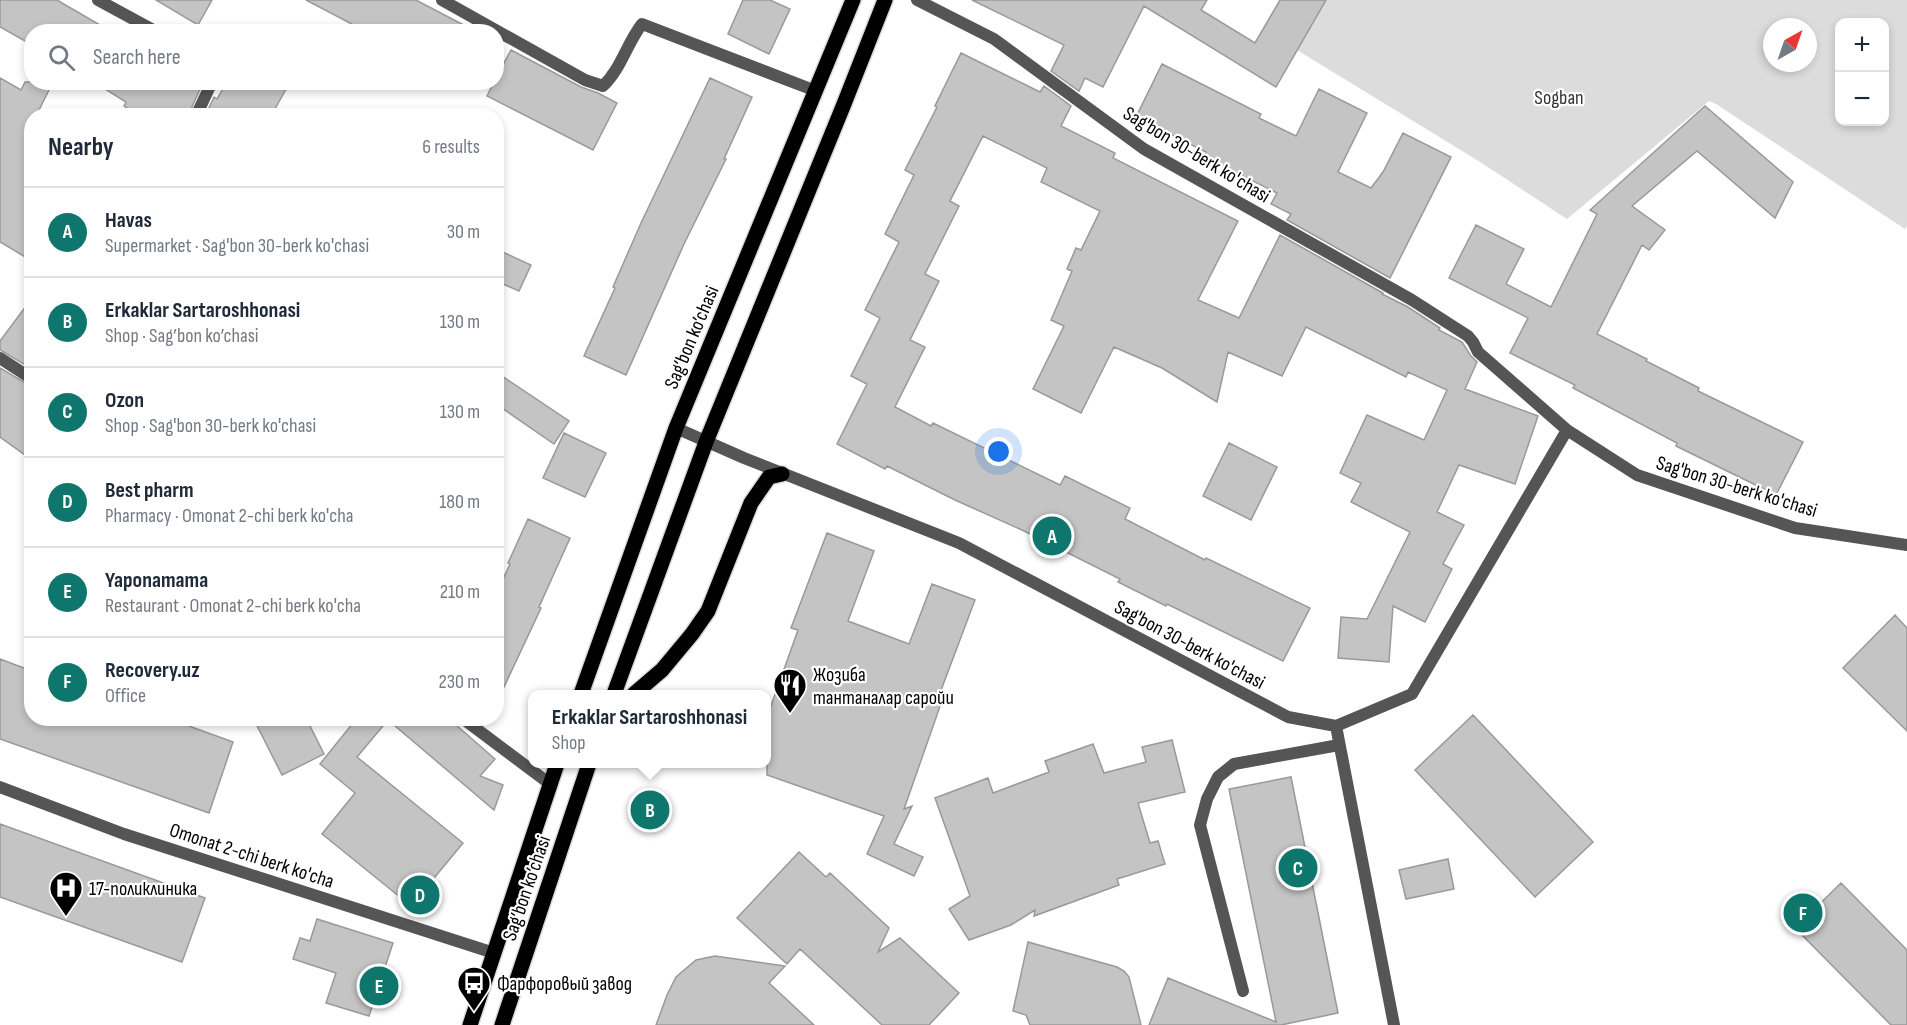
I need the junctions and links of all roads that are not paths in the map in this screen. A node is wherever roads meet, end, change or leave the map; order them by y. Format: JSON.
{"nodes":[{"id":1,"x":98,"y":0,"type":"edge"},
{"id":2,"x":442,"y":0,"type":"edge"},
{"id":3,"x":853,"y":0,"type":"edge"},
{"id":4,"x":885,"y":0,"type":"edge"},
{"id":5,"x":917,"y":0,"type":"edge"},
{"id":6,"x":142,"y":24,"type":"edge"},
{"id":7,"x":485,"y":24,"type":"edge"},
{"id":8,"x":504,"y":35,"type":"edge"},
{"id":9,"x":208,"y":90,"type":"edge"},
{"id":10,"x":816,"y":91,"type":"junction"},
{"id":11,"x":200,"y":108,"type":"edge"},
{"id":12,"x":0,"y":358,"type":"edge"},
{"id":13,"x":24,"y":374,"type":"edge"},
{"id":14,"x":676,"y":428,"type":"junction"},
{"id":15,"x":1567,"y":430,"type":"junction"},
{"id":16,"x":706,"y":442,"type":"junction"},
{"id":17,"x":782,"y":474,"type":"junction"},
{"id":18,"x":1907,"y":545,"type":"edge"},
{"id":19,"x":582,"y":690,"type":"edge"},
{"id":20,"x":615,"y":690,"type":"edge"},
{"id":21,"x":639,"y":690,"type":"edge"},
{"id":22,"x":473,"y":726,"type":"edge"},
{"id":23,"x":1336,"y":726,"type":"junction"},
{"id":24,"x":1339,"y":745,"type":"junction"},
{"id":25,"x":528,"y":768,"type":"edge"},
{"id":26,"x":529,"y":768,"type":"edge"},
{"id":27,"x":556,"y":768,"type":"edge"},
{"id":28,"x":588,"y":768,"type":"edge"},
{"id":29,"x":550,"y":784,"type":"junction"},
{"id":30,"x":0,"y":787,"type":"edge"},
{"id":31,"x":494,"y":953,"type":"junction"},
{"id":32,"x":1243,"y":990,"type":"dead end"},
{"id":33,"x":470,"y":1025,"type":"edge"},
{"id":34,"x":502,"y":1025,"type":"edge"},
{"id":35,"x":1394,"y":1025,"type":"edge"}],
"edges":[{"from":1,"to":6,"type":"street"},
{"from":2,"to":7,"type":"street"},
{"from":3,"to":10,"type":"main road","name":"Sag’bon ko’chasi"},
{"from":4,"to":16,"type":"main road"},
{"from":5,"to":15,"type":"street","name":"Sag'bon 30-berk ko'chasi"},
{"from":8,"to":10,"type":"street"},
{"from":9,"to":11,"type":"street"},
{"from":10,"to":14,"type":"main road","name":"Sag’bon ko’chasi"},
{"from":12,"to":13,"type":"street"},
{"from":14,"to":16,"type":"street","name":"Sag'bon 30-berk ko'chasi"},
{"from":14,"to":19,"type":"main road","name":"Sag’bon ko’chasi"},
{"from":15,"to":18,"type":"street","name":"Sag'bon 30-berk ko'chasi"},
{"from":15,"to":23,"type":"street"},
{"from":16,"to":17,"type":"street","name":"Sag'bon 30-berk ko'chasi"},
{"from":16,"to":20,"type":"main road"},
{"from":17,"to":21,"type":"main road"},
{"from":17,"to":23,"type":"street","name":"Sag'bon 30-berk ko'chasi"},
{"from":22,"to":25,"type":"street"},
{"from":23,"to":24,"type":"street"},
{"from":24,"to":32,"type":"street"},
{"from":24,"to":35,"type":"street"},
{"from":26,"to":29,"type":"street"},
{"from":27,"to":29,"type":"main road","name":"Sag’bon ko’chasi"},
{"from":28,"to":34,"type":"main road","name":"Sag’bon ko’chasi"},
{"from":29,"to":31,"type":"main road","name":"Sag’bon ko’chasi"},
{"from":30,"to":31,"type":"street","name":"Omonat 2-chi berk ko'cha"},
{"from":31,"to":33,"type":"main road","name":"Sag’bon ko’chasi"}]}
